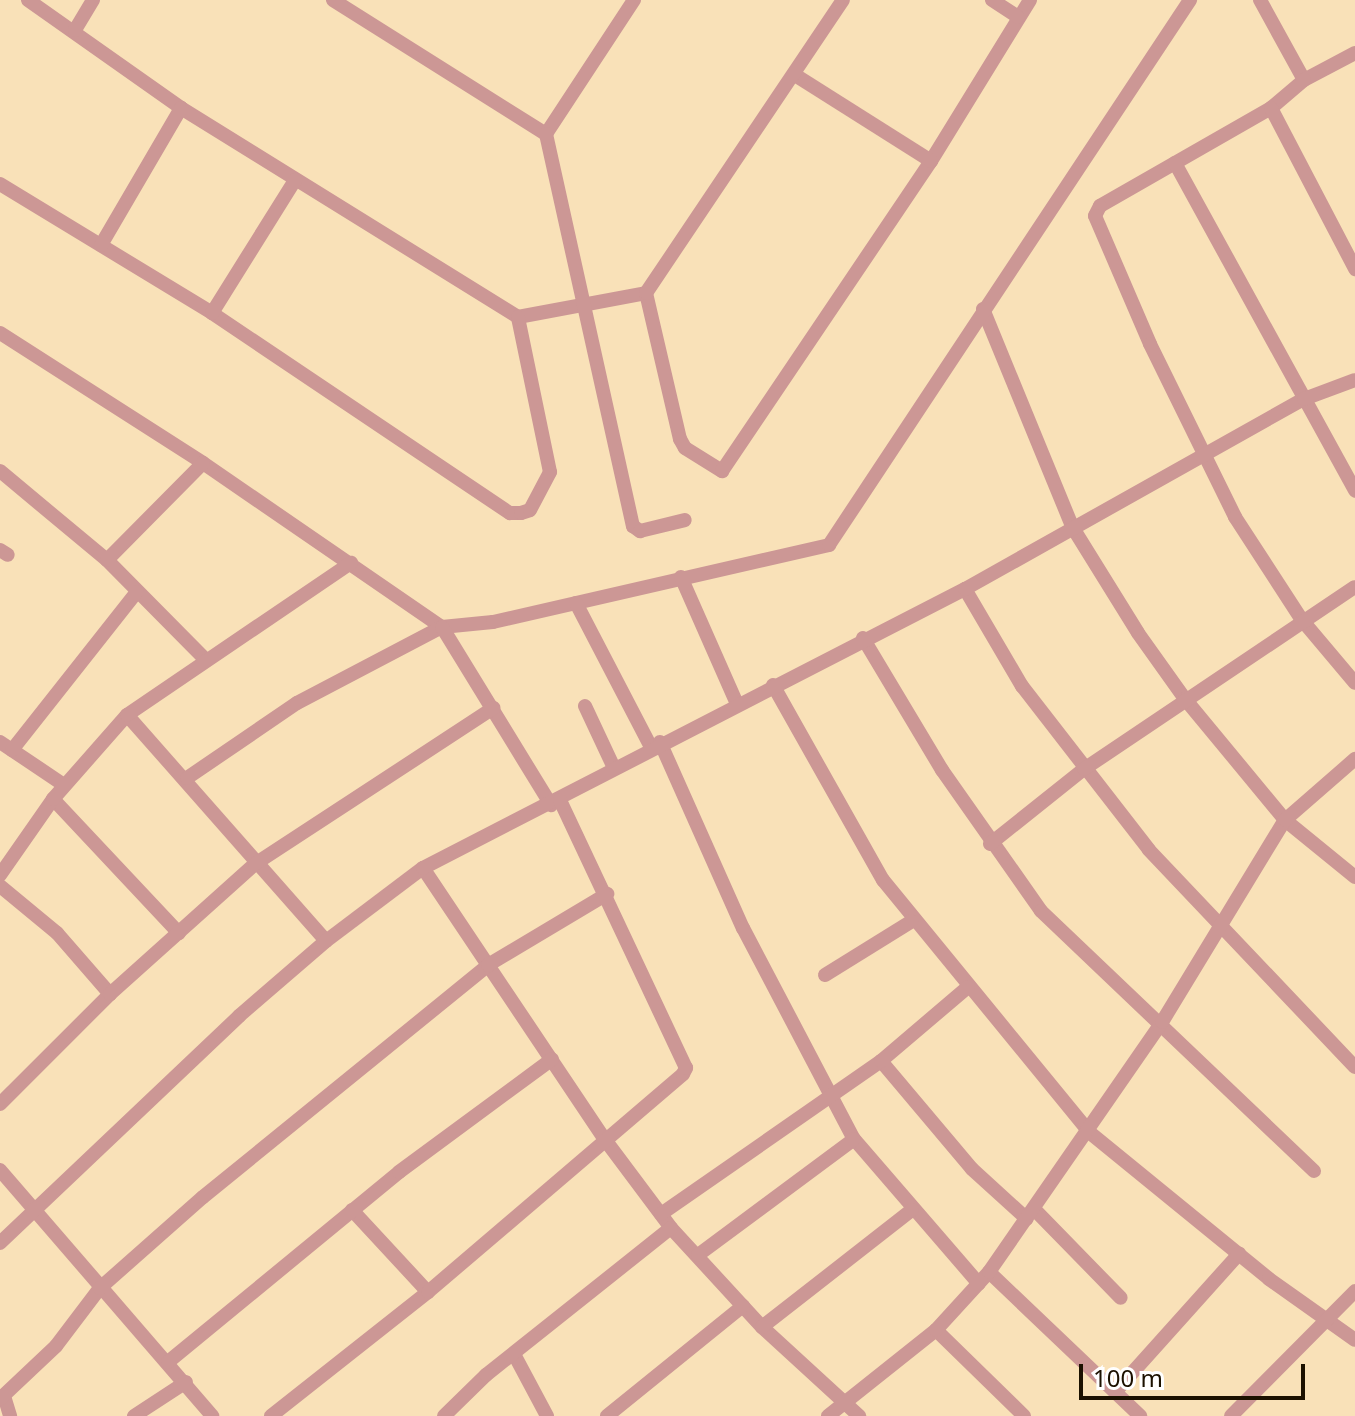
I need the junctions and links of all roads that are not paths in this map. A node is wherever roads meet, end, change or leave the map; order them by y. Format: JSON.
{"nodes":[{"id":1,"x":28,"y":0,"type":"edge"},
{"id":2,"x":93,"y":0,"type":"edge"},
{"id":3,"x":333,"y":0,"type":"edge"},
{"id":4,"x":634,"y":0,"type":"edge"},
{"id":5,"x":843,"y":0,"type":"edge"},
{"id":6,"x":992,"y":0,"type":"edge"},
{"id":7,"x":1030,"y":0,"type":"edge"},
{"id":8,"x":1190,"y":0,"type":"edge"},
{"id":9,"x":1260,"y":0,"type":"edge"},
{"id":10,"x":1018,"y":17,"type":"junction"},
{"id":11,"x":75,"y":30,"type":"junction"},
{"id":12,"x":1355,"y":53,"type":"edge"},
{"id":13,"x":795,"y":75,"type":"junction"},
{"id":14,"x":1304,"y":80,"type":"junction"},
{"id":15,"x":181,"y":108,"type":"junction"},
{"id":16,"x":1271,"y":108,"type":"junction"},
{"id":17,"x":546,"y":134,"type":"junction"},
{"id":18,"x":931,"y":161,"type":"junction"},
{"id":19,"x":1175,"y":163,"type":"junction"},
{"id":20,"x":295,"y":180,"type":"junction"},
{"id":21,"x":0,"y":184,"type":"edge"},
{"id":22,"x":101,"y":245,"type":"junction"},
{"id":23,"x":1355,"y":269,"type":"edge"},
{"id":24,"x":646,"y":293,"type":"junction"},
{"id":25,"x":582,"y":304,"type":"junction"},
{"id":26,"x":983,"y":309,"type":"junction"},
{"id":27,"x":212,"y":313,"type":"junction"},
{"id":28,"x":518,"y":317,"type":"junction"},
{"id":29,"x":0,"y":333,"type":"edge"},
{"id":30,"x":1355,"y":380,"type":"edge"},
{"id":31,"x":1304,"y":399,"type":"junction"},
{"id":32,"x":1203,"y":455,"type":"junction"},
{"id":33,"x":203,"y":463,"type":"junction"},
{"id":34,"x":0,"y":471,"type":"edge"},
{"id":35,"x":1355,"y":491,"type":"edge"},
{"id":36,"x":685,"y":520,"type":"dead end"},
{"id":37,"x":1073,"y":528,"type":"junction"},
{"id":38,"x":107,"y":560,"type":"junction"},
{"id":39,"x":351,"y":563,"type":"junction"},
{"id":40,"x":681,"y":577,"type":"junction"},
{"id":41,"x":1355,"y":587,"type":"edge"},
{"id":42,"x":965,"y":589,"type":"junction"},
{"id":43,"x":137,"y":592,"type":"junction"},
{"id":44,"x":576,"y":603,"type":"junction"},
{"id":45,"x":1302,"y":620,"type":"junction"},
{"id":46,"x":442,"y":627,"type":"junction"},
{"id":47,"x":863,"y":638,"type":"junction"},
{"id":48,"x":206,"y":660,"type":"junction"},
{"id":49,"x":1355,"y":683,"type":"edge"},
{"id":50,"x":773,"y":685,"type":"junction"},
{"id":51,"x":1185,"y":699,"type":"junction"},
{"id":52,"x":737,"y":704,"type":"junction"},
{"id":53,"x":585,"y":706,"type":"dead end"},
{"id":54,"x":493,"y":708,"type":"junction"},
{"id":55,"x":127,"y":715,"type":"junction"},
{"id":56,"x":656,"y":744,"type":"junction"},
{"id":57,"x":6,"y":746,"type":"edge"},
{"id":58,"x":1355,"y":759,"type":"edge"},
{"id":59,"x":614,"y":768,"type":"junction"},
{"id":60,"x":1084,"y":769,"type":"junction"},
{"id":61,"x":187,"y":778,"type":"junction"},
{"id":62,"x":64,"y":785,"type":"junction"},
{"id":63,"x":53,"y":799,"type":"junction"},
{"id":64,"x":556,"y":802,"type":"junction"},
{"id":65,"x":1285,"y":820,"type":"junction"},
{"id":66,"x":990,"y":844,"type":"junction"},
{"id":67,"x":255,"y":864,"type":"junction"},
{"id":68,"x":423,"y":868,"type":"junction"},
{"id":69,"x":0,"y":875,"type":"edge"},
{"id":70,"x":1355,"y":877,"type":"edge"},
{"id":71,"x":0,"y":886,"type":"edge"},
{"id":72,"x":607,"y":894,"type":"junction"},
{"id":73,"x":912,"y":921,"type":"junction"},
{"id":74,"x":1218,"y":924,"type":"junction"},
{"id":75,"x":179,"y":933,"type":"junction"},
{"id":76,"x":326,"y":941,"type":"junction"},
{"id":77,"x":488,"y":965,"type":"junction"},
{"id":78,"x":825,"y":975,"type":"dead end"},
{"id":79,"x":968,"y":987,"type":"junction"},
{"id":80,"x":110,"y":994,"type":"junction"},
{"id":81,"x":1162,"y":1022,"type":"junction"},
{"id":82,"x":552,"y":1059,"type":"junction"},
{"id":83,"x":881,"y":1061,"type":"junction"},
{"id":84,"x":1355,"y":1067,"type":"edge"},
{"id":85,"x":830,"y":1093,"type":"junction"},
{"id":86,"x":0,"y":1104,"type":"edge"},
{"id":87,"x":1089,"y":1132,"type":"junction"},
{"id":88,"x":854,"y":1139,"type":"junction"},
{"id":89,"x":606,"y":1141,"type":"junction"},
{"id":90,"x":0,"y":1170,"type":"edge"},
{"id":91,"x":1314,"y":1171,"type":"dead end"},
{"id":92,"x":36,"y":1207,"type":"junction"},
{"id":93,"x":352,"y":1210,"type":"junction"},
{"id":94,"x":912,"y":1210,"type":"junction"},
{"id":95,"x":661,"y":1214,"type":"junction"},
{"id":96,"x":1030,"y":1214,"type":"junction"},
{"id":97,"x":671,"y":1228,"type":"junction"},
{"id":98,"x":0,"y":1243,"type":"edge"},
{"id":99,"x":1239,"y":1254,"type":"junction"},
{"id":100,"x":698,"y":1255,"type":"junction"},
{"id":101,"x":984,"y":1278,"type":"junction"},
{"id":102,"x":100,"y":1288,"type":"junction"},
{"id":103,"x":1355,"y":1291,"type":"edge"},
{"id":104,"x":428,"y":1292,"type":"junction"},
{"id":105,"x":1121,"y":1298,"type":"dead end"},
{"id":106,"x":743,"y":1306,"type":"junction"},
{"id":107,"x":1325,"y":1318,"type":"junction"},
{"id":108,"x":762,"y":1327,"type":"junction"},
{"id":109,"x":936,"y":1330,"type":"junction"},
{"id":110,"x":1355,"y":1340,"type":"edge"},
{"id":111,"x":515,"y":1356,"type":"junction"},
{"id":112,"x":168,"y":1362,"type":"junction"},
{"id":113,"x":186,"y":1382,"type":"junction"},
{"id":114,"x":1115,"y":1392,"type":"junction"},
{"id":115,"x":2,"y":1397,"type":"edge"},
{"id":116,"x":847,"y":1404,"type":"junction"},
{"id":117,"x":10,"y":1416,"type":"edge"},
{"id":118,"x":134,"y":1416,"type":"edge"},
{"id":119,"x":212,"y":1416,"type":"edge"},
{"id":120,"x":271,"y":1416,"type":"edge"},
{"id":121,"x":444,"y":1416,"type":"edge"},
{"id":122,"x":547,"y":1416,"type":"edge"},
{"id":123,"x":607,"y":1416,"type":"edge"},
{"id":124,"x":828,"y":1416,"type":"edge"},
{"id":125,"x":859,"y":1416,"type":"edge"},
{"id":126,"x":1024,"y":1416,"type":"edge"},
{"id":127,"x":1140,"y":1416,"type":"edge"},
{"id":128,"x":1231,"y":1416,"type":"edge"}],
"edges":[{"from":1,"to":11,"type":"street"},
{"from":2,"to":11,"type":"street"},
{"from":3,"to":17,"type":"street"},
{"from":4,"to":17,"type":"street"},
{"from":5,"to":13,"type":"street"},
{"from":6,"to":10,"type":"street"},
{"from":7,"to":10,"type":"street"},
{"from":8,"to":26,"type":"street"},
{"from":9,"to":14,"type":"street"},
{"from":10,"to":18,"type":"street"},
{"from":11,"to":15,"type":"street"},
{"from":12,"to":14,"type":"street"},
{"from":13,"to":18,"type":"street"},
{"from":13,"to":24,"type":"street"},
{"from":14,"to":16,"type":"street"},
{"from":15,"to":20,"type":"street"},
{"from":15,"to":22,"type":"street"},
{"from":16,"to":19,"type":"street"},
{"from":16,"to":23,"type":"street"},
{"from":17,"to":25,"type":"street"},
{"from":18,"to":24,"type":"street"},
{"from":19,"to":31,"type":"street"},
{"from":19,"to":32,"type":"street"},
{"from":20,"to":27,"type":"street"},
{"from":20,"to":28,"type":"street"},
{"from":21,"to":22,"type":"street"},
{"from":22,"to":27,"type":"street"},
{"from":24,"to":25,"type":"street"},
{"from":25,"to":28,"type":"street"},
{"from":25,"to":36,"type":"street"},
{"from":26,"to":37,"type":"street"},
{"from":26,"to":40,"type":"street"},
{"from":27,"to":28,"type":"street"},
{"from":29,"to":33,"type":"street"},
{"from":30,"to":31,"type":"street"},
{"from":31,"to":32,"type":"street"},
{"from":31,"to":35,"type":"street"},
{"from":32,"to":37,"type":"street"},
{"from":32,"to":45,"type":"street"},
{"from":33,"to":38,"type":"street"},
{"from":33,"to":39,"type":"street"},
{"from":34,"to":38,"type":"street"},
{"from":37,"to":42,"type":"street"},
{"from":37,"to":51,"type":"street"},
{"from":38,"to":43,"type":"street"},
{"from":39,"to":46,"type":"street"},
{"from":39,"to":48,"type":"street"},
{"from":40,"to":44,"type":"street"},
{"from":40,"to":52,"type":"street"},
{"from":41,"to":45,"type":"street"},
{"from":42,"to":47,"type":"street"},
{"from":42,"to":60,"type":"street"},
{"from":43,"to":48,"type":"street"},
{"from":43,"to":57,"type":"street"},
{"from":44,"to":46,"type":"street"},
{"from":44,"to":56,"type":"street"},
{"from":45,"to":49,"type":"street"},
{"from":45,"to":51,"type":"street"},
{"from":46,"to":54,"type":"street"},
{"from":46,"to":61,"type":"street"},
{"from":47,"to":50,"type":"street"},
{"from":47,"to":66,"type":"street"},
{"from":48,"to":55,"type":"street"},
{"from":50,"to":52,"type":"street"},
{"from":50,"to":73,"type":"street"},
{"from":51,"to":60,"type":"street"},
{"from":51,"to":65,"type":"street"},
{"from":52,"to":56,"type":"street"},
{"from":53,"to":59,"type":"street"},
{"from":54,"to":64,"type":"street"},
{"from":54,"to":67,"type":"street"},
{"from":55,"to":61,"type":"street"},
{"from":55,"to":62,"type":"street"},
{"from":56,"to":59,"type":"street"},
{"from":56,"to":85,"type":"street"},
{"from":57,"to":62,"type":"street"},
{"from":58,"to":65,"type":"street"},
{"from":59,"to":64,"type":"street"},
{"from":60,"to":66,"type":"street"},
{"from":60,"to":74,"type":"street"},
{"from":61,"to":67,"type":"street"},
{"from":62,"to":63,"type":"street"},
{"from":63,"to":69,"type":"street"},
{"from":63,"to":75,"type":"street"},
{"from":64,"to":68,"type":"street"},
{"from":64,"to":72,"type":"street"},
{"from":65,"to":70,"type":"street"},
{"from":65,"to":74,"type":"street"},
{"from":66,"to":81,"type":"street"},
{"from":67,"to":75,"type":"street"},
{"from":67,"to":76,"type":"street"},
{"from":68,"to":76,"type":"street"},
{"from":68,"to":77,"type":"street"},
{"from":71,"to":80,"type":"street"},
{"from":72,"to":77,"type":"street"},
{"from":72,"to":89,"type":"street"},
{"from":73,"to":78,"type":"street"},
{"from":73,"to":79,"type":"street"},
{"from":74,"to":81,"type":"street"},
{"from":74,"to":84,"type":"street"},
{"from":75,"to":80,"type":"street"},
{"from":76,"to":92,"type":"street"},
{"from":77,"to":82,"type":"street"},
{"from":77,"to":102,"type":"street"},
{"from":79,"to":83,"type":"street"},
{"from":79,"to":87,"type":"street"},
{"from":80,"to":86,"type":"street"},
{"from":81,"to":87,"type":"street"},
{"from":81,"to":91,"type":"street"},
{"from":82,"to":89,"type":"street"},
{"from":82,"to":93,"type":"street"},
{"from":83,"to":85,"type":"street"},
{"from":83,"to":96,"type":"street"},
{"from":85,"to":88,"type":"street"},
{"from":85,"to":95,"type":"street"},
{"from":87,"to":96,"type":"street"},
{"from":87,"to":99,"type":"street"},
{"from":88,"to":94,"type":"street"},
{"from":88,"to":100,"type":"street"},
{"from":89,"to":95,"type":"street"},
{"from":89,"to":104,"type":"street"},
{"from":90,"to":92,"type":"street"},
{"from":92,"to":98,"type":"street"},
{"from":92,"to":102,"type":"street"},
{"from":93,"to":104,"type":"street"},
{"from":93,"to":112,"type":"street"},
{"from":94,"to":101,"type":"street"},
{"from":94,"to":108,"type":"street"},
{"from":95,"to":97,"type":"street"},
{"from":96,"to":101,"type":"street"},
{"from":96,"to":105,"type":"street"},
{"from":97,"to":100,"type":"street"},
{"from":97,"to":111,"type":"street"},
{"from":99,"to":107,"type":"street"},
{"from":99,"to":114,"type":"street"},
{"from":100,"to":106,"type":"street"},
{"from":101,"to":109,"type":"street"},
{"from":101,"to":114,"type":"street"},
{"from":102,"to":112,"type":"street"},
{"from":102,"to":115,"type":"street"},
{"from":103,"to":107,"type":"street"},
{"from":104,"to":120,"type":"street"},
{"from":106,"to":108,"type":"street"},
{"from":106,"to":123,"type":"street"},
{"from":107,"to":110,"type":"street"},
{"from":107,"to":128,"type":"street"},
{"from":108,"to":116,"type":"street"},
{"from":109,"to":116,"type":"street"},
{"from":109,"to":126,"type":"street"},
{"from":111,"to":121,"type":"street"},
{"from":111,"to":122,"type":"street"},
{"from":112,"to":113,"type":"street"},
{"from":113,"to":118,"type":"street"},
{"from":113,"to":119,"type":"street"},
{"from":114,"to":127,"type":"street"},
{"from":115,"to":117,"type":"street"},
{"from":116,"to":124,"type":"street"},
{"from":116,"to":125,"type":"street"}]}
